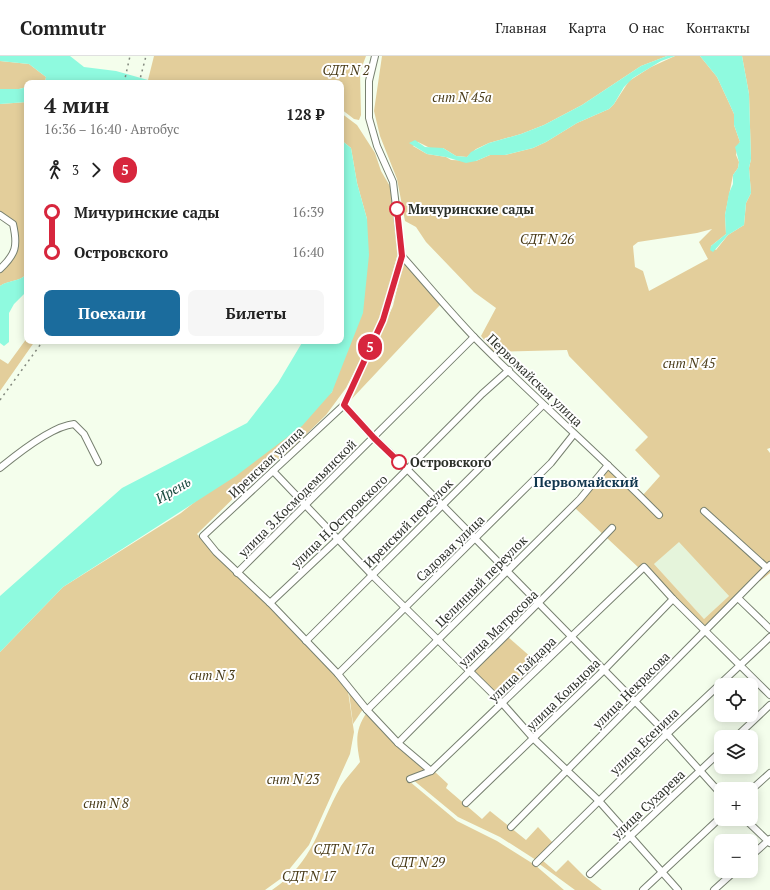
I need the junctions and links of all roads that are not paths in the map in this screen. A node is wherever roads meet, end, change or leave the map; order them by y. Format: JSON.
{"nodes":[{"id":1,"x":375,"y":56,"type":"edge"},
{"id":2,"x":2,"y":216,"type":"edge"},
{"id":3,"x":402,"y":256,"type":"junction"},
{"id":4,"x":0,"y":269,"type":"edge"},
{"id":5,"x":474,"y":337,"type":"junction"},
{"id":6,"x":509,"y":370,"type":"junction"},
{"id":7,"x":344,"y":405,"type":"junction"},
{"id":8,"x":543,"y":405,"type":"junction"},
{"id":9,"x":574,"y":434,"type":"junction"},
{"id":10,"x":374,"y":438,"type":"junction"},
{"id":11,"x":98,"y":462,"type":"dead end"},
{"id":12,"x":608,"y":465,"type":"junction"},
{"id":13,"x":0,"y":468,"type":"edge"},
{"id":14,"x":408,"y":470,"type":"junction"},
{"id":15,"x":273,"y":471,"type":"junction"},
{"id":16,"x":305,"y":505,"type":"junction"},
{"id":17,"x":442,"y":506,"type":"junction"},
{"id":18,"x":704,"y":511,"type":"dead end"},
{"id":19,"x":658,"y":515,"type":"dead end"},
{"id":20,"x":612,"y":528,"type":"dead end"},
{"id":21,"x":339,"y":538,"type":"junction"},
{"id":22,"x":475,"y":540,"type":"junction"},
{"id":23,"x":768,"y":567,"type":"edge"},
{"id":24,"x":506,"y":571,"type":"junction"},
{"id":25,"x":237,"y":573,"type":"junction"},
{"id":26,"x":372,"y":574,"type":"junction"},
{"id":27,"x":738,"y":598,"type":"junction"},
{"id":28,"x":673,"y":599,"type":"junction"},
{"id":29,"x":270,"y":603,"type":"junction"},
{"id":30,"x":539,"y":604,"type":"junction"},
{"id":31,"x":405,"y":607,"type":"junction"},
{"id":32,"x":770,"y":629,"type":"edge"},
{"id":33,"x":705,"y":631,"type":"junction"},
{"id":34,"x":571,"y":636,"type":"junction"},
{"id":35,"x":770,"y":637,"type":"edge"},
{"id":36,"x":438,"y":639,"type":"junction"},
{"id":37,"x":306,"y":641,"type":"junction"},
{"id":38,"x":741,"y":665,"type":"junction"},
{"id":39,"x":604,"y":670,"type":"junction"},
{"id":40,"x":469,"y":671,"type":"junction"},
{"id":41,"x":338,"y":674,"type":"junction"},
{"id":42,"x":770,"y":695,"type":"edge"},
{"id":43,"x":635,"y":701,"type":"junction"},
{"id":44,"x":503,"y":704,"type":"junction"},
{"id":45,"x":770,"y":706,"type":"edge"},
{"id":46,"x":367,"y":710,"type":"junction"},
{"id":47,"x":744,"y":730,"type":"edge"},
{"id":48,"x":667,"y":734,"type":"junction"},
{"id":49,"x":533,"y":738,"type":"junction"},
{"id":50,"x":398,"y":743,"type":"junction"},
{"id":51,"x":714,"y":758,"type":"edge"},
{"id":52,"x":566,"y":769,"type":"junction"},
{"id":53,"x":701,"y":770,"type":"junction"},
{"id":54,"x":431,"y":771,"type":"junction"},
{"id":55,"x":770,"y":773,"type":"edge"},
{"id":56,"x":410,"y":778,"type":"dead end"},
{"id":57,"x":758,"y":784,"type":"edge"},
{"id":58,"x":714,"y":786,"type":"edge"},
{"id":59,"x":599,"y":801,"type":"junction"},
{"id":60,"x":466,"y":803,"type":"dead end"},
{"id":61,"x":714,"y":824,"type":"edge"},
{"id":62,"x":753,"y":826,"type":"edge"},
{"id":63,"x":511,"y":827,"type":"dead end"},
{"id":64,"x":630,"y":836,"type":"junction"},
{"id":65,"x":769,"y":841,"type":"edge"},
{"id":66,"x":758,"y":850,"type":"edge"},
{"id":67,"x":536,"y":863,"type":"dead end"},
{"id":68,"x":663,"y":872,"type":"junction"},
{"id":69,"x":590,"y":874,"type":"dead end"},
{"id":70,"x":727,"y":878,"type":"edge"},
{"id":71,"x":643,"y":890,"type":"edge"},
{"id":72,"x":678,"y":890,"type":"edge"},
{"id":73,"x":714,"y":890,"type":"edge"}],
"edges":[{"from":1,"to":3,"type":"street"},
{"from":2,"to":4,"type":"street"},
{"from":3,"to":5,"type":"street","name":"Первомайская улица"},
{"from":3,"to":7,"type":"street"},
{"from":5,"to":6,"type":"street","name":"Первомайская улица"},
{"from":5,"to":10,"type":"street","name":"улица З.Космодемьянской"},
{"from":6,"to":8,"type":"street","name":"Первомайская улица"},
{"from":6,"to":14,"type":"street","name":"улица Н.Островского"},
{"from":7,"to":10,"type":"street"},
{"from":7,"to":15,"type":"street","name":"Иренская улица"},
{"from":8,"to":9,"type":"street","name":"Первомайская улица"},
{"from":8,"to":17,"type":"street","name":"Иренский переулок"},
{"from":9,"to":12,"type":"street","name":"Первомайская улица"},
{"from":9,"to":22,"type":"street","name":"Садовая улица"},
{"from":10,"to":14,"type":"street"},
{"from":10,"to":16,"type":"street","name":"улица З.Космодемьянской"},
{"from":11,"to":13,"type":"street"},
{"from":12,"to":19,"type":"street","name":"Первомайская улица"},
{"from":12,"to":24,"type":"street","name":"Целинный переулок"},
{"from":14,"to":17,"type":"street"},
{"from":14,"to":21,"type":"street","name":"улица Н.Островского"},
{"from":15,"to":16,"type":"street"},
{"from":15,"to":25,"type":"street","name":"Иренская улица"},
{"from":16,"to":21,"type":"street"},
{"from":16,"to":25,"type":"street","name":"улица З.Космодемьянской"},
{"from":17,"to":22,"type":"street"},
{"from":17,"to":26,"type":"street","name":"Иренский переулок"},
{"from":18,"to":23,"type":"street"},
{"from":20,"to":30,"type":"street","name":"улица Матросова"},
{"from":21,"to":26,"type":"street"},
{"from":21,"to":29,"type":"street","name":"улица Н.Островского"},
{"from":22,"to":24,"type":"street"},
{"from":22,"to":31,"type":"street","name":"Садовая улица"},
{"from":23,"to":27,"type":"street","name":"улица Некрасова"},
{"from":24,"to":30,"type":"street"},
{"from":24,"to":36,"type":"street","name":"Целинный переулок"},
{"from":25,"to":29,"type":"street"},
{"from":26,"to":31,"type":"street"},
{"from":26,"to":37,"type":"street","name":"Иренский переулок"},
{"from":27,"to":32,"type":"street"},
{"from":27,"to":33,"type":"street","name":"улица Некрасова"},
{"from":28,"to":33,"type":"street"},
{"from":28,"to":34,"type":"street","name":"улица Гайдара"},
{"from":28,"to":39,"type":"street","name":"улица Кольцова"},
{"from":29,"to":37,"type":"street"},
{"from":30,"to":34,"type":"street"},
{"from":30,"to":40,"type":"street","name":"улица Матросова"},
{"from":31,"to":36,"type":"street"},
{"from":31,"to":41,"type":"street","name":"Садовая улица"},
{"from":33,"to":38,"type":"street"},
{"from":33,"to":43,"type":"street","name":"улица Некрасова"},
{"from":34,"to":39,"type":"street"},
{"from":34,"to":44,"type":"street","name":"улица Гайдара"},
{"from":35,"to":38,"type":"street","name":"улица Есенина"},
{"from":36,"to":40,"type":"street"},
{"from":36,"to":46,"type":"street","name":"Целинный переулок"},
{"from":37,"to":41,"type":"street"},
{"from":38,"to":42,"type":"street"},
{"from":38,"to":48,"type":"street","name":"улица Есенина"},
{"from":39,"to":43,"type":"street"},
{"from":39,"to":49,"type":"street","name":"улица Кольцова"},
{"from":40,"to":44,"type":"street"},
{"from":40,"to":50,"type":"street","name":"улица Матросова"},
{"from":41,"to":46,"type":"street"},
{"from":43,"to":48,"type":"street"},
{"from":43,"to":52,"type":"street","name":"улица Некрасова"},
{"from":44,"to":49,"type":"street"},
{"from":44,"to":54,"type":"street","name":"улица Гайдара"},
{"from":45,"to":47,"type":"street"},
{"from":46,"to":50,"type":"street"},
{"from":48,"to":53,"type":"street"},
{"from":48,"to":59,"type":"street","name":"улица Есенина"},
{"from":49,"to":52,"type":"street"},
{"from":49,"to":60,"type":"street","name":"улица Кольцова"},
{"from":50,"to":54,"type":"street"},
{"from":51,"to":53,"type":"street","name":"улица Сухарева"},
{"from":52,"to":59,"type":"street"},
{"from":52,"to":63,"type":"street","name":"улица Некрасова"},
{"from":53,"to":58,"type":"street"},
{"from":53,"to":64,"type":"street","name":"улица Сухарева"},
{"from":54,"to":56,"type":"street","name":"улица Гайдара"},
{"from":55,"to":57,"type":"street"},
{"from":59,"to":64,"type":"street"},
{"from":59,"to":67,"type":"street","name":"улица Есенина"},
{"from":61,"to":68,"type":"street"},
{"from":62,"to":65,"type":"street"},
{"from":64,"to":68,"type":"street"},
{"from":64,"to":69,"type":"street","name":"улица Сухарева"},
{"from":65,"to":66,"type":"street"},
{"from":68,"to":71,"type":"street"},
{"from":68,"to":72,"type":"street"},
{"from":70,"to":73,"type":"street"}]}
